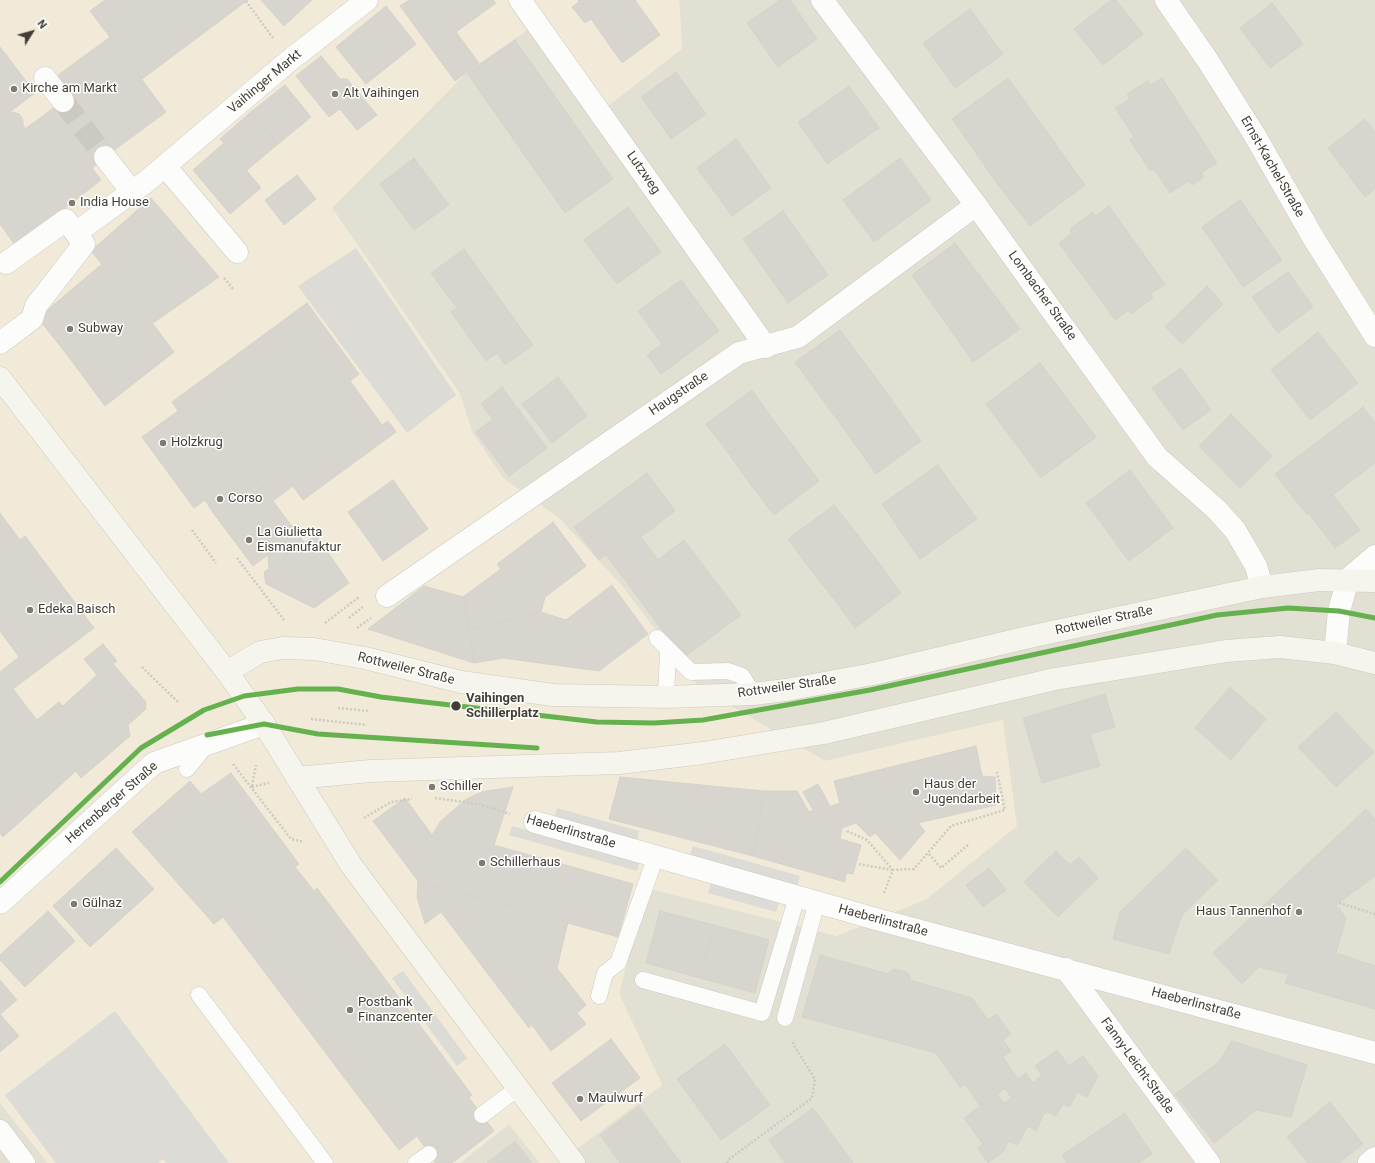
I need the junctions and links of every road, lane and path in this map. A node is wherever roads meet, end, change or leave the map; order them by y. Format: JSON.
{"nodes":[{"id":1,"x":367,"y":0,"type":"edge"},
{"id":2,"x":520,"y":0,"type":"edge"},
{"id":3,"x":1166,"y":0,"type":"edge"},
{"id":4,"x":246,"y":2,"type":"dead end"},
{"id":5,"x":831,"y":4,"type":"edge"},
{"id":6,"x":290,"y":60,"type":"junction"},
{"id":7,"x":45,"y":78,"type":"dead end"},
{"id":8,"x":63,"y":101,"type":"tunnel mouth"},
{"id":9,"x":105,"y":157,"type":"tunnel mouth"},
{"id":10,"x":165,"y":166,"type":"junction"},
{"id":11,"x":132,"y":192,"type":"junction"},
{"id":12,"x":976,"y":205,"type":"junction"},
{"id":13,"x":76,"y":232,"type":"junction"},
{"id":14,"x":237,"y":252,"type":"dead end"},
{"id":15,"x":6,"y":263,"type":"dead end"},
{"id":16,"x":1375,"y":336,"type":"edge"},
{"id":17,"x":0,"y":342,"type":"edge"},
{"id":18,"x":766,"y":347,"type":"junction"},
{"id":19,"x":0,"y":378,"type":"edge"},
{"id":20,"x":192,"y":530,"type":"dead end"},
{"id":21,"x":1375,"y":556,"type":"edge"},
{"id":22,"x":237,"y":558,"type":"dead end"},
{"id":23,"x":216,"y":564,"type":"dead end"},
{"id":24,"x":1348,"y":579,"type":"junction"},
{"id":25,"x":1375,"y":581,"type":"edge"},
{"id":26,"x":1262,"y":587,"type":"junction"},
{"id":27,"x":362,"y":596,"type":"dead end"},
{"id":28,"x":387,"y":596,"type":"dead end"},
{"id":29,"x":376,"y":614,"type":"dead end"},
{"id":30,"x":287,"y":624,"type":"dead end"},
{"id":31,"x":319,"y":626,"type":"dead end"},
{"id":32,"x":354,"y":629,"type":"dead end"},
{"id":33,"x":657,"y":638,"type":"dead end"},
{"id":34,"x":668,"y":651,"type":"junction"},
{"id":35,"x":1335,"y":652,"type":"junction"},
{"id":36,"x":1375,"y":664,"type":"edge"},
{"id":37,"x":142,"y":667,"type":"dead end"},
{"id":38,"x":227,"y":672,"type":"junction"},
{"id":39,"x":753,"y":694,"type":"junction"},
{"id":40,"x":666,"y":697,"type":"junction"},
{"id":41,"x":179,"y":703,"type":"dead end"},
{"id":42,"x":338,"y":708,"type":"dead end"},
{"id":43,"x":368,"y":711,"type":"dead end"},
{"id":44,"x":311,"y":719,"type":"dead end"},
{"id":45,"x":264,"y":724,"type":"junction"},
{"id":46,"x":367,"y":725,"type":"dead end"},
{"id":47,"x":205,"y":747,"type":"junction"},
{"id":48,"x":188,"y":769,"type":"dead end"},
{"id":49,"x":998,"y":772,"type":"dead end"},
{"id":50,"x":297,"y":778,"type":"junction"},
{"id":51,"x":252,"y":786,"type":"dead end"},
{"id":52,"x":419,"y":798,"type":"dead end"},
{"id":53,"x":434,"y":798,"type":"dead end"},
{"id":54,"x":364,"y":818,"type":"dead end"},
{"id":55,"x":536,"y":822,"type":"joint"},
{"id":56,"x":847,"y":831,"type":"dead end"},
{"id":57,"x":291,"y":839,"type":"dead end"},
{"id":58,"x":968,"y":845,"type":"dead end"},
{"id":59,"x":929,"y":854,"type":"dead end"},
{"id":60,"x":656,"y":856,"type":"junction"},
{"id":61,"x":859,"y":864,"type":"dead end"},
{"id":62,"x":894,"y":870,"type":"junction"},
{"id":63,"x":807,"y":899,"type":"junction"},
{"id":64,"x":0,"y":903,"type":"edge"},
{"id":65,"x":1339,"y":903,"type":"dead end"},
{"id":66,"x":1375,"y":914,"type":"edge"},
{"id":67,"x":874,"y":918,"type":"junction"},
{"id":68,"x":1066,"y":969,"type":"junction"},
{"id":69,"x":643,"y":980,"type":"dead end"},
{"id":70,"x":199,"y":995,"type":"dead end"},
{"id":71,"x":599,"y":996,"type":"dead end"},
{"id":72,"x":785,"y":1018,"type":"dead end"},
{"id":73,"x":795,"y":1036,"type":"dead end"},
{"id":74,"x":1375,"y":1053,"type":"edge"},
{"id":75,"x":518,"y":1088,"type":"junction"},
{"id":76,"x":482,"y":1115,"type":"dead end"},
{"id":77,"x":0,"y":1131,"type":"edge"},
{"id":78,"x":429,"y":1154,"type":"dead end"},
{"id":79,"x":1375,"y":1158,"type":"edge"},
{"id":80,"x":24,"y":1163,"type":"edge"},
{"id":81,"x":325,"y":1163,"type":"edge"},
{"id":82,"x":416,"y":1163,"type":"edge"},
{"id":83,"x":574,"y":1163,"type":"edge"},
{"id":84,"x":727,"y":1163,"type":"edge"},
{"id":85,"x":1209,"y":1163,"type":"edge"},
{"id":86,"x":1368,"y":1163,"type":"edge"}],
"edges":[{"from":1,"to":6,"type":"street","name":"Vaihinger Markt"},
{"from":2,"to":18,"type":"street","name":"Lutzweg"},
{"from":3,"to":16,"type":"street","name":"Ernst-Kachel-Straße"},
{"from":4,"to":6,"type":"path"},
{"from":5,"to":12,"type":"street","name":"Lombacher Straße"},
{"from":6,"to":10,"type":"street","name":"Vaihinger Markt"},
{"from":7,"to":8,"type":"street"},
{"from":9,"to":11,"type":"street"},
{"from":10,"to":11,"type":"street","name":"Vaihinger Markt"},
{"from":10,"to":14,"type":"street"},
{"from":11,"to":13,"type":"street","name":"Vaihinger Markt"},
{"from":12,"to":18,"type":"street","name":"Haugstraße"},
{"from":12,"to":26,"type":"street","name":"Lombacher Straße"},
{"from":13,"to":15,"type":"street"},
{"from":13,"to":17,"type":"street"},
{"from":18,"to":28,"type":"street","name":"Haugstraße"},
{"from":19,"to":38,"type":"main road"},
{"from":20,"to":23,"type":"path"},
{"from":21,"to":24,"type":"street"},
{"from":22,"to":30,"type":"path"},
{"from":24,"to":25,"type":"main road","name":"Rottweiler Straße"},
{"from":24,"to":26,"type":"main road","name":"Rottweiler Straße"},
{"from":24,"to":35,"type":"street"},
{"from":26,"to":39,"type":"main road","name":"Rottweiler Straße"},
{"from":27,"to":31,"type":"path"},
{"from":29,"to":32,"type":"path"},
{"from":33,"to":34,"type":"lane"},
{"from":34,"to":39,"type":"lane"},
{"from":34,"to":40,"type":"lane"},
{"from":35,"to":36,"type":"main road"},
{"from":35,"to":50,"type":"main road"},
{"from":37,"to":41,"type":"path"},
{"from":38,"to":40,"type":"main road","name":"Rottweiler Straße"},
{"from":38,"to":45,"type":"main road"},
{"from":39,"to":40,"type":"main road","name":"Rottweiler Straße"},
{"from":42,"to":43,"type":"path"},
{"from":44,"to":46,"type":"path"},
{"from":45,"to":47,"type":"street","name":"Herrenberger Straße"},
{"from":45,"to":50,"type":"main road"},
{"from":47,"to":48,"type":"lane"},
{"from":47,"to":64,"type":"street","name":"Herrenberger Straße"},
{"from":49,"to":62,"type":"path"},
{"from":50,"to":75,"type":"main road"},
{"from":51,"to":57,"type":"path"},
{"from":52,"to":54,"type":"path"},
{"from":53,"to":55,"type":"path","name":"Haeberlinstraße"},
{"from":55,"to":60,"type":"street","name":"Haeberlinstraße"},
{"from":56,"to":62,"type":"path"},
{"from":58,"to":59,"type":"path"},
{"from":60,"to":63,"type":"street","name":"Haeberlinstraße"},
{"from":60,"to":71,"type":"lane"},
{"from":61,"to":62,"type":"path"},
{"from":62,"to":67,"type":"path"},
{"from":63,"to":67,"type":"street","name":"Haeberlinstraße"},
{"from":63,"to":69,"type":"lane"},
{"from":63,"to":72,"type":"lane"},
{"from":65,"to":66,"type":"path"},
{"from":67,"to":68,"type":"street","name":"Haeberlinstraße"},
{"from":68,"to":74,"type":"street","name":"Haeberlinstraße"},
{"from":68,"to":85,"type":"street","name":"Fanny-Leicht-Straße"},
{"from":70,"to":81,"type":"lane"},
{"from":73,"to":84,"type":"path"},
{"from":75,"to":76,"type":"lane"},
{"from":75,"to":83,"type":"main road"},
{"from":77,"to":80,"type":"street"},
{"from":78,"to":82,"type":"lane"},
{"from":79,"to":86,"type":"street"}]}
